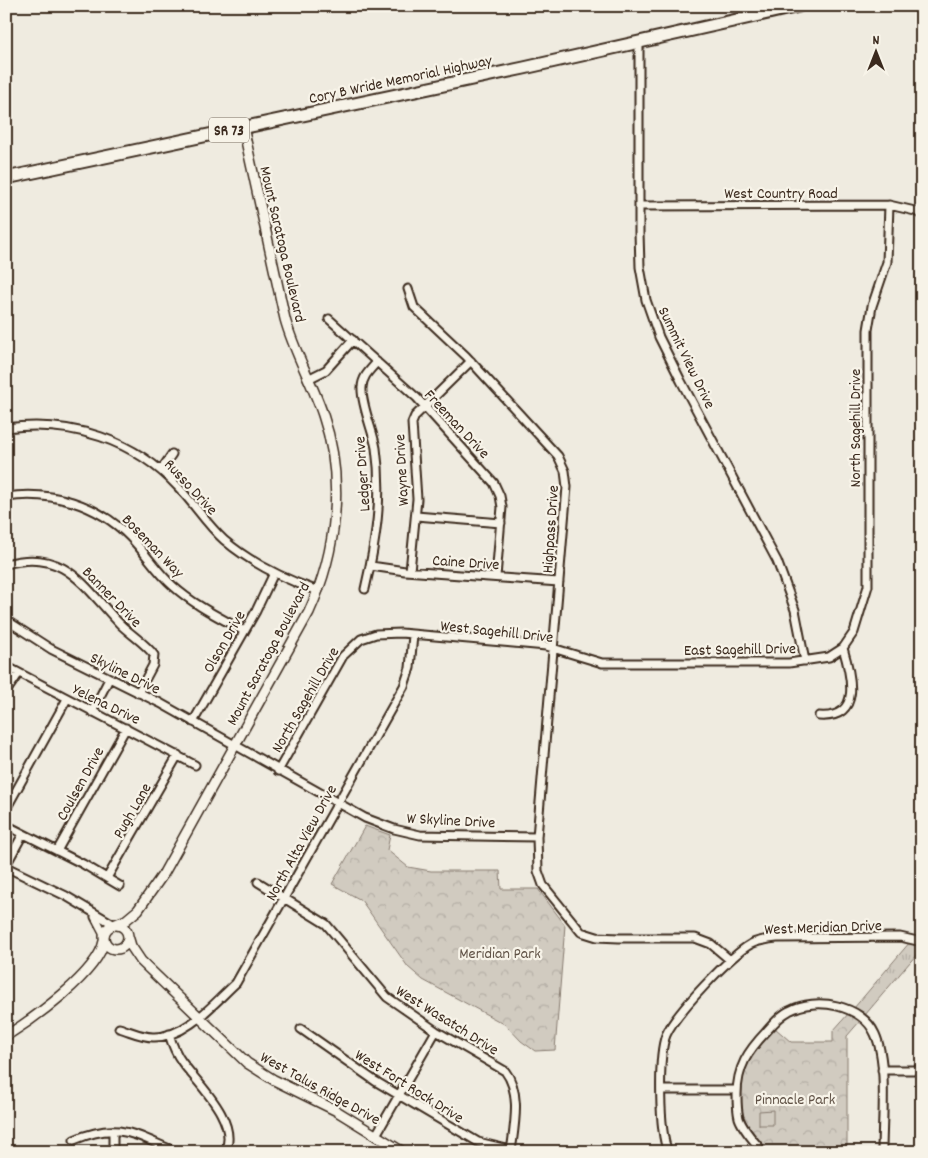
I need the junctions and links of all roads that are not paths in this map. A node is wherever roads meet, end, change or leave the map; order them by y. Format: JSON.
{"nodes":[{"id":1,"x":799,"y":6,"type":"edge"},
{"id":2,"x":639,"y":43,"type":"junction"},
{"id":3,"x":243,"y":128,"type":"junction"},
{"id":4,"x":6,"y":178,"type":"edge"},
{"id":5,"x":889,"y":205,"type":"junction"},
{"id":6,"x":639,"y":206,"type":"junction"},
{"id":7,"x":922,"y":215,"type":"edge"},
{"id":8,"x":408,"y":289,"type":"dead end"},
{"id":9,"x":329,"y":319,"type":"dead end"},
{"id":10,"x":353,"y":340,"type":"junction"},
{"id":11,"x":471,"y":361,"type":"junction"},
{"id":12,"x":377,"y":362,"type":"junction"},
{"id":13,"x":308,"y":379,"type":"junction"},
{"id":14,"x":425,"y":406,"type":"junction"},
{"id":15,"x":6,"y":428,"type":"edge"},
{"id":16,"x":172,"y":454,"type":"dead end"},
{"id":17,"x":160,"y":470,"type":"junction"},
{"id":18,"x":6,"y":498,"type":"edge"},
{"id":19,"x":416,"y":516,"type":"junction"},
{"id":20,"x":501,"y":523,"type":"junction"},
{"id":21,"x":6,"y":564,"type":"edge"},
{"id":22,"x":371,"y":566,"type":"junction"},
{"id":23,"x":410,"y":571,"type":"junction"},
{"id":24,"x":274,"y":573,"type":"junction"},
{"id":25,"x":496,"y":577,"type":"junction"},
{"id":26,"x":559,"y":582,"type":"junction"},
{"id":27,"x":365,"y":589,"type":"dead end"},
{"id":28,"x":318,"y":591,"type":"junction"},
{"id":29,"x":6,"y":620,"type":"edge"},
{"id":30,"x":244,"y":631,"type":"junction"},
{"id":31,"x":414,"y":635,"type":"junction"},
{"id":32,"x":554,"y":648,"type":"junction"},
{"id":33,"x":843,"y":648,"type":"junction"},
{"id":34,"x":805,"y":661,"type":"junction"},
{"id":35,"x":635,"y":663,"type":"joint"},
{"id":36,"x":6,"y":666,"type":"edge"},
{"id":37,"x":19,"y":673,"type":"junction"},
{"id":38,"x":109,"y":679,"type":"junction"},
{"id":39,"x":6,"y":692,"type":"edge"},
{"id":40,"x":138,"y":693,"type":"junction"},
{"id":41,"x":67,"y":699,"type":"junction"},
{"id":42,"x":92,"y":712,"type":"junction"},
{"id":43,"x":819,"y":716,"type":"dead end"},
{"id":44,"x":192,"y":722,"type":"junction"},
{"id":45,"x":126,"y":728,"type":"junction"},
{"id":46,"x":235,"y":746,"type":"junction"},
{"id":47,"x":178,"y":755,"type":"junction"},
{"id":48,"x":195,"y":765,"type":"dead end"},
{"id":49,"x":278,"y":771,"type":"junction"},
{"id":50,"x":338,"y":803,"type":"junction"},
{"id":51,"x":6,"y":809,"type":"edge"},
{"id":52,"x":6,"y":824,"type":"edge"},
{"id":53,"x":24,"y":834,"type":"junction"},
{"id":54,"x":537,"y":837,"type":"junction"},
{"id":55,"x":57,"y":851,"type":"junction"},
{"id":56,"x":6,"y":866,"type":"edge"},
{"id":57,"x":107,"y":878,"type":"junction"},
{"id":58,"x":258,"y":882,"type":"dead end"},
{"id":59,"x":120,"y":886,"type":"dead end"},
{"id":60,"x":286,"y":898,"type":"junction"},
{"id":61,"x":138,"y":910,"type":"junction"},
{"id":62,"x":92,"y":913,"type":"junction"},
{"id":63,"x":115,"y":924,"type":"junction"},
{"id":64,"x":128,"y":935,"type":"junction"},
{"id":65,"x":104,"y":937,"type":"junction"},
{"id":66,"x":922,"y":942,"type":"edge"},
{"id":67,"x":116,"y":949,"type":"junction"},
{"id":68,"x":141,"y":960,"type":"junction"},
{"id":69,"x":730,"y":960,"type":"junction"},
{"id":70,"x":93,"y":963,"type":"junction"},
{"id":71,"x":199,"y":1016,"type":"junction"},
{"id":72,"x":119,"y":1028,"type":"dead end"},
{"id":73,"x":300,"y":1029,"type":"dead end"},
{"id":74,"x":436,"y":1031,"type":"junction"},
{"id":75,"x":169,"y":1034,"type":"junction"},
{"id":76,"x":6,"y":1036,"type":"edge"},
{"id":77,"x":882,"y":1070,"type":"junction"},
{"id":78,"x":922,"y":1070,"type":"edge"},
{"id":79,"x":662,"y":1090,"type":"junction"},
{"id":80,"x":737,"y":1090,"type":"junction"},
{"id":81,"x":400,"y":1096,"type":"junction"},
{"id":82,"x":112,"y":1131,"type":"junction"},
{"id":83,"x":376,"y":1135,"type":"junction"},
{"id":84,"x":74,"y":1140,"type":"dead end"},
{"id":85,"x":226,"y":1151,"type":"edge"},
{"id":86,"x":511,"y":1151,"type":"edge"},
{"id":87,"x":113,"y":1152,"type":"edge"},
{"id":88,"x":177,"y":1152,"type":"edge"},
{"id":89,"x":403,"y":1152,"type":"edge"},
{"id":90,"x":668,"y":1152,"type":"edge"},
{"id":91,"x":763,"y":1152,"type":"edge"},
{"id":92,"x":882,"y":1152,"type":"edge"}],
"edges":[{"from":1,"to":2,"type":"highway","name":"Cory B Wride Memorial Highway","number":"SR 73"},
{"from":2,"to":3,"type":"highway","name":"Cory B Wride Memorial Highway","number":"SR 73"},
{"from":2,"to":6,"type":"street","name":"Summit View Drive"},
{"from":3,"to":4,"type":"highway","name":"Cory B Wride Memorial Highway","number":"SR 73"},
{"from":3,"to":13,"type":"street","name":"Mount Saratoga Boulevard"},
{"from":5,"to":6,"type":"street","name":"West Country Road"},
{"from":5,"to":7,"type":"street","name":"West Country Road"},
{"from":5,"to":33,"type":"street","name":"North Sagehill Drive"},
{"from":6,"to":34,"type":"street","name":"Summit View Drive"},
{"from":8,"to":11,"type":"street","name":"Highpass Drive"},
{"from":9,"to":10,"type":"street","name":"Freeman Drive"},
{"from":10,"to":12,"type":"street","name":"Freeman Drive"},
{"from":10,"to":13,"type":"street"},
{"from":11,"to":14,"type":"street","name":"Wayne Drive"},
{"from":11,"to":26,"type":"street","name":"Highpass Drive"},
{"from":12,"to":14,"type":"street","name":"Freeman Drive"},
{"from":12,"to":22,"type":"street","name":"Ledger Drive"},
{"from":13,"to":28,"type":"street","name":"Mount Saratoga Boulevard"},
{"from":14,"to":19,"type":"street","name":"Wayne Drive"},
{"from":14,"to":20,"type":"street","name":"Freeman Drive"},
{"from":15,"to":17,"type":"street","name":"Russo Drive"},
{"from":16,"to":17,"type":"street"},
{"from":17,"to":24,"type":"street","name":"Russo Drive"},
{"from":18,"to":30,"type":"street","name":"Boseman Way"},
{"from":19,"to":20,"type":"street"},
{"from":19,"to":23,"type":"street","name":"Wayne Drive"},
{"from":20,"to":25,"type":"street","name":"Freeman Drive"},
{"from":21,"to":40,"type":"street","name":"Banner Drive"},
{"from":22,"to":23,"type":"street","name":"Caine Drive"},
{"from":22,"to":27,"type":"street","name":"Ledger Drive"},
{"from":23,"to":25,"type":"street","name":"Caine Drive"},
{"from":24,"to":28,"type":"street","name":"Russo Drive"},
{"from":24,"to":30,"type":"street","name":"Olson Drive"},
{"from":25,"to":26,"type":"street","name":"Caine Drive"},
{"from":26,"to":32,"type":"street","name":"Highpass Drive"},
{"from":28,"to":46,"type":"street","name":"Mount Saratoga Boulevard"},
{"from":29,"to":38,"type":"street","name":"Skyline Drive"},
{"from":30,"to":44,"type":"street","name":"Olson Drive"},
{"from":31,"to":32,"type":"street","name":"West Sagehill Drive"},
{"from":31,"to":49,"type":"street","name":"North Sagehill Drive"},
{"from":31,"to":50,"type":"street","name":"North Alta View Drive"},
{"from":32,"to":35,"type":"street","name":"West Sagehill Drive"},
{"from":32,"to":54,"type":"street","name":"Highpass Drive"},
{"from":33,"to":34,"type":"street","name":"East Sagehill Drive"},
{"from":33,"to":43,"type":"street"},
{"from":34,"to":35,"type":"street","name":"East Sagehill Drive"},
{"from":36,"to":37,"type":"street","name":"Yelena Drive"},
{"from":37,"to":39,"type":"street"},
{"from":37,"to":41,"type":"street","name":"Yelena Drive"},
{"from":38,"to":40,"type":"street","name":"Skyline Drive"},
{"from":38,"to":42,"type":"street"},
{"from":40,"to":44,"type":"street","name":"Skyline Drive"},
{"from":41,"to":42,"type":"street","name":"Yelena Drive"},
{"from":41,"to":51,"type":"street"},
{"from":42,"to":45,"type":"street","name":"Yelena Drive"},
{"from":44,"to":46,"type":"street","name":"Skyline Drive"},
{"from":45,"to":47,"type":"street","name":"Yelena Drive"},
{"from":45,"to":55,"type":"street","name":"Coulsen Drive"},
{"from":46,"to":49,"type":"street","name":"W Skyline Drive"},
{"from":46,"to":61,"type":"street","name":"Mount Saratoga Boulevard"},
{"from":47,"to":48,"type":"street","name":"Yelena Drive"},
{"from":47,"to":57,"type":"street","name":"Pugh Lane"},
{"from":49,"to":50,"type":"street","name":"W Skyline Drive"},
{"from":50,"to":54,"type":"street","name":"W Skyline Drive"},
{"from":50,"to":60,"type":"street","name":"North Alta View Drive"},
{"from":52,"to":53,"type":"street"},
{"from":53,"to":55,"type":"street"},
{"from":53,"to":56,"type":"street"},
{"from":54,"to":69,"type":"street","name":"Highpass Drive"},
{"from":55,"to":57,"type":"street"},
{"from":56,"to":62,"type":"street"},
{"from":57,"to":59,"type":"street"},
{"from":58,"to":60,"type":"street","name":"West Wasatch Drive"},
{"from":60,"to":71,"type":"street","name":"North Alta View Drive"},
{"from":60,"to":74,"type":"street","name":"West Wasatch Drive"},
{"from":61,"to":63,"type":"street","name":"Mount Saratoga Boulevard"},
{"from":61,"to":64,"type":"street","name":"Mount Saratoga Boulevard"},
{"from":62,"to":63,"type":"street"},
{"from":62,"to":65,"type":"street"},
{"from":63,"to":64,"type":"street"},
{"from":63,"to":65,"type":"street"},
{"from":64,"to":67,"type":"street"},
{"from":64,"to":68,"type":"street","name":"West Talus Ridge Drive"},
{"from":65,"to":67,"type":"street"},
{"from":65,"to":70,"type":"street"},
{"from":66,"to":69,"type":"street","name":"West Meridian Drive"},
{"from":67,"to":68,"type":"street","name":"West Talus Ridge Drive"},
{"from":67,"to":70,"type":"street"},
{"from":68,"to":71,"type":"street","name":"West Talus Ridge Drive"},
{"from":69,"to":79,"type":"street","name":"West Meridian Drive"},
{"from":70,"to":76,"type":"street"},
{"from":71,"to":75,"type":"street","name":"North Alta View Drive"},
{"from":71,"to":83,"type":"street","name":"West Talus Ridge Drive"},
{"from":72,"to":75,"type":"street"},
{"from":73,"to":81,"type":"street","name":"West Fort Rock Drive"},
{"from":74,"to":81,"type":"street"},
{"from":74,"to":86,"type":"street","name":"West Wasatch Drive"},
{"from":75,"to":85,"type":"street"},
{"from":77,"to":78,"type":"street"},
{"from":77,"to":80,"type":"street"},
{"from":77,"to":92,"type":"street"},
{"from":79,"to":80,"type":"street"},
{"from":79,"to":90,"type":"street","name":"West Meridian Drive"},
{"from":80,"to":91,"type":"street"},
{"from":81,"to":83,"type":"street"},
{"from":81,"to":86,"type":"street","name":"West Fort Rock Drive"},
{"from":82,"to":84,"type":"street"},
{"from":82,"to":87,"type":"street"},
{"from":82,"to":88,"type":"street"},
{"from":83,"to":89,"type":"street","name":"West Talus Ridge Drive"}]}
